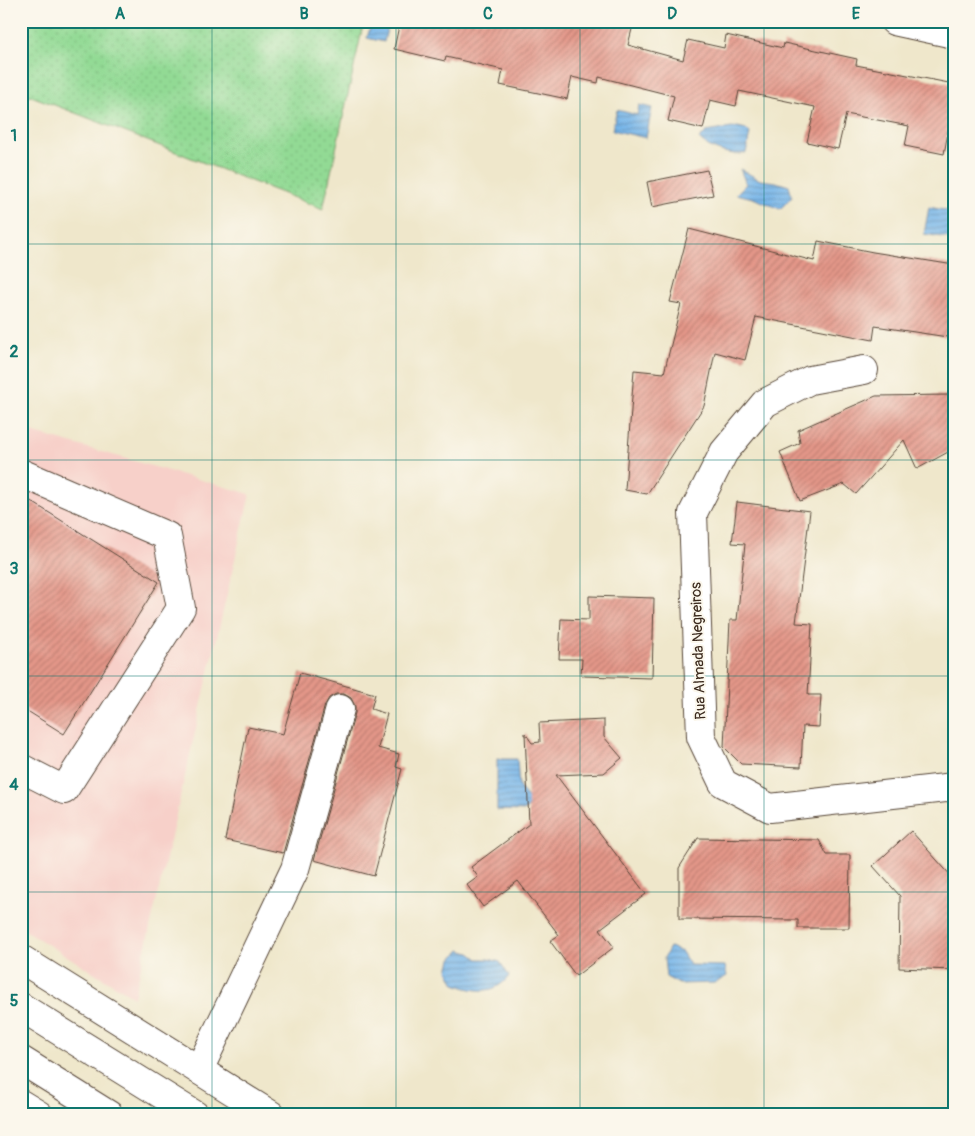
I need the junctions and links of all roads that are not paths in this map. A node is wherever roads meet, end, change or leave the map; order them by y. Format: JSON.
{"nodes":[{"id":1,"x":894,"y":21,"type":"edge"},
{"id":2,"x":954,"y":34,"type":"edge"},
{"id":3,"x":864,"y":370,"type":"dead end"},
{"id":4,"x":21,"y":473,"type":"edge"},
{"id":5,"x":340,"y":709,"type":"dead end"},
{"id":6,"x":21,"y":768,"type":"edge"},
{"id":7,"x":954,"y":787,"type":"edge"},
{"id":8,"x":21,"y":959,"type":"edge"},
{"id":9,"x":21,"y":1007,"type":"edge"},
{"id":10,"x":21,"y":1060,"type":"edge"},
{"id":11,"x":199,"y":1070,"type":"junction"},
{"id":12,"x":21,"y":1104,"type":"edge"},
{"id":13,"x":39,"y":1115,"type":"edge"},
{"id":14,"x":109,"y":1115,"type":"edge"},
{"id":15,"x":195,"y":1115,"type":"edge"},
{"id":16,"x":271,"y":1115,"type":"edge"}],
"edges":[{"from":1,"to":2,"type":"street"},
{"from":3,"to":7,"type":"street","name":"Rua Almada Negreiros"},
{"from":4,"to":6,"type":"street"},
{"from":5,"to":11,"type":"street"},
{"from":8,"to":11,"type":"street"},
{"from":9,"to":15,"type":"street"},
{"from":10,"to":14,"type":"street"},
{"from":11,"to":16,"type":"street"},
{"from":12,"to":13,"type":"street"}]}
